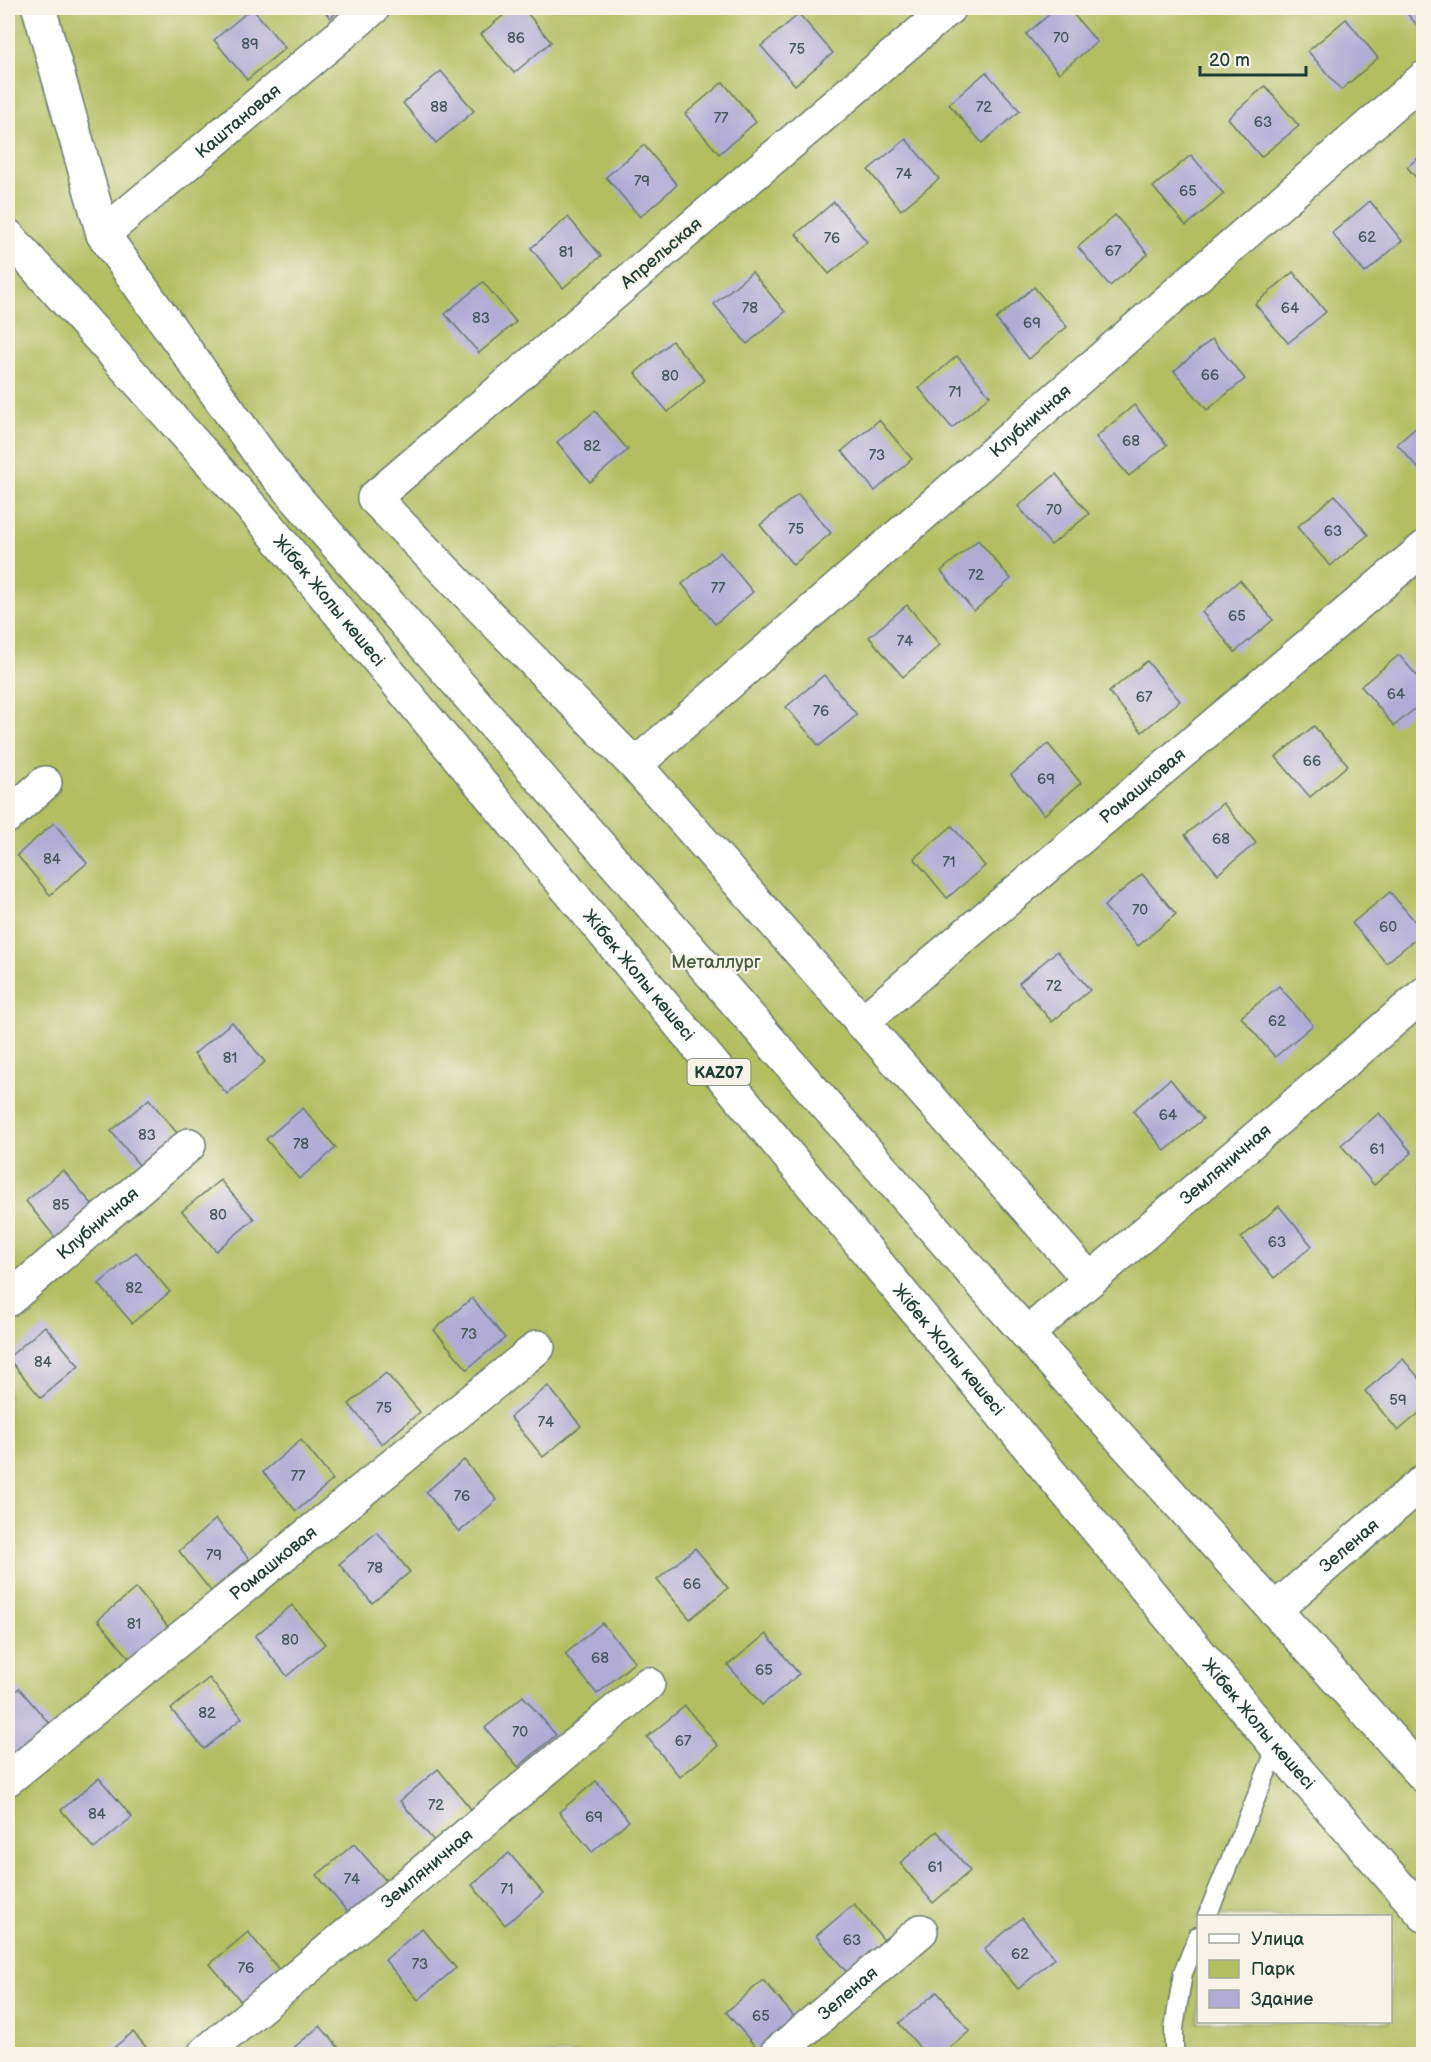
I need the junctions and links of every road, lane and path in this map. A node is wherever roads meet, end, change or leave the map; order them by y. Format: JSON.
{"nodes":[{"id":1,"x":39,"y":8,"type":"edge"},
{"id":2,"x":373,"y":8,"type":"edge"},
{"id":3,"x":949,"y":8,"type":"edge"},
{"id":4,"x":1424,"y":78,"type":"edge"},
{"id":5,"x":103,"y":234,"type":"junction"},
{"id":6,"x":8,"y":236,"type":"edge"},
{"id":7,"x":1424,"y":548,"type":"edge"},
{"id":8,"x":635,"y":765,"type":"junction"},
{"id":9,"x":45,"y":783,"type":"dead end"},
{"id":10,"x":8,"y":816,"type":"edge"},
{"id":11,"x":1424,"y":994,"type":"edge"},
{"id":12,"x":861,"y":1023,"type":"junction"},
{"id":13,"x":189,"y":1145,"type":"dead end"},
{"id":14,"x":1090,"y":1281,"type":"junction"},
{"id":15,"x":8,"y":1300,"type":"edge"},
{"id":16,"x":1027,"y":1334,"type":"junction"},
{"id":17,"x":538,"y":1347,"type":"dead end"},
{"id":18,"x":1424,"y":1481,"type":"edge"},
{"id":19,"x":1274,"y":1610,"type":"junction"},
{"id":20,"x":648,"y":1684,"type":"dead end"},
{"id":21,"x":1277,"y":1747,"type":"junction"},
{"id":22,"x":1424,"y":1776,"type":"edge"},
{"id":23,"x":8,"y":1779,"type":"edge"},
{"id":24,"x":1208,"y":1915,"type":"edge"},
{"id":25,"x":1424,"y":1915,"type":"edge"},
{"id":26,"x":921,"y":1931,"type":"dead end"},
{"id":27,"x":1197,"y":1938,"type":"edge"},
{"id":28,"x":204,"y":2055,"type":"edge"},
{"id":29,"x":776,"y":2055,"type":"edge"},
{"id":30,"x":1174,"y":2055,"type":"edge"}],
"edges":[{"from":1,"to":5,"type":"main road"},
{"from":2,"to":5,"type":"main road","name":"Каштановая"},
{"from":3,"to":8,"type":"main road","name":"Апрельская"},
{"from":4,"to":8,"type":"main road","name":"Клубничная"},
{"from":5,"to":16,"type":"main road"},
{"from":6,"to":21,"type":"main road","name":"Жібек Жолы көшесі","number":"KAZ07"},
{"from":7,"to":12,"type":"main road","name":"Ромашковая"},
{"from":8,"to":12,"type":"main road"},
{"from":9,"to":10,"type":"main road"},
{"from":11,"to":14,"type":"main road","name":"Земляничная"},
{"from":12,"to":14,"type":"main road"},
{"from":13,"to":15,"type":"main road","name":"Клубничная"},
{"from":14,"to":16,"type":"main road","name":"Земляничная"},
{"from":16,"to":19,"type":"main road"},
{"from":17,"to":23,"type":"main road","name":"Ромашковая"},
{"from":18,"to":19,"type":"main road","name":"Зеленая"},
{"from":19,"to":22,"type":"main road"},
{"from":20,"to":28,"type":"main road","name":"Земляничная"},
{"from":21,"to":24,"type":"lane"},
{"from":21,"to":25,"type":"main road","name":"Жібек Жолы көшесі","number":"KAZ07"},
{"from":26,"to":29,"type":"main road","name":"Зеленая"},
{"from":27,"to":30,"type":"lane"}]}
